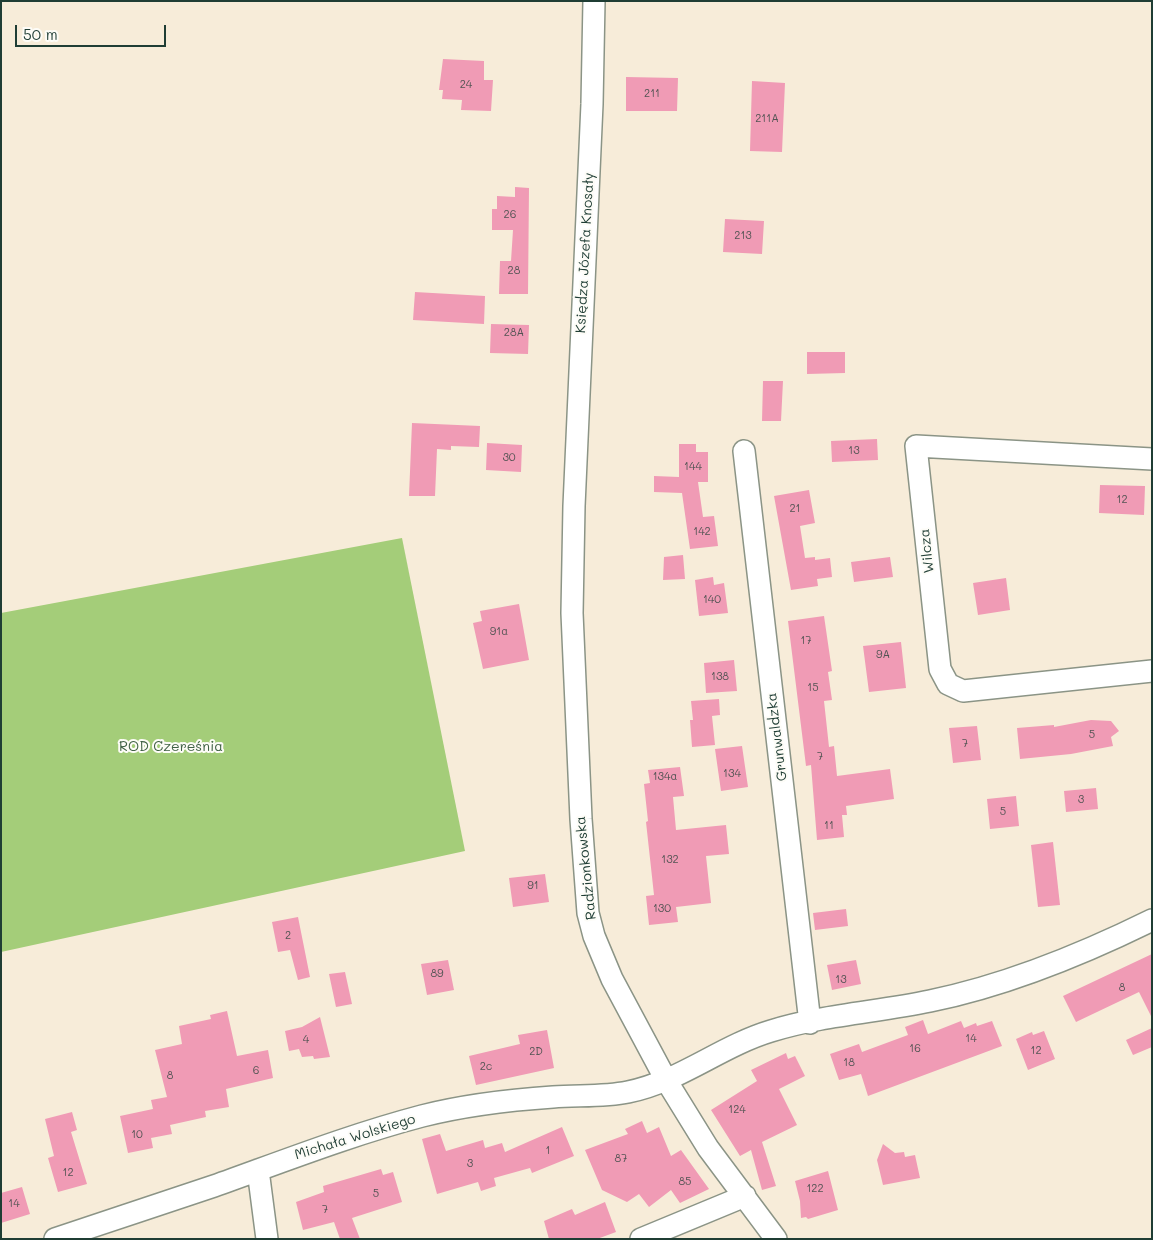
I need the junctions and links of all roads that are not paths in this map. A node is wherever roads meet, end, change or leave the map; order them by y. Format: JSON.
{"nodes":[{"id":1,"x":594,"y":1,"type":"edge"},
{"id":2,"x":744,"y":451,"type":"dead end"},
{"id":3,"x":1152,"y":459,"type":"edge"},
{"id":4,"x":574,"y":506,"type":"joint"},
{"id":5,"x":1152,"y":671,"type":"edge"},
{"id":6,"x":1152,"y":920,"type":"edge"},
{"id":7,"x":810,"y":1023,"type":"junction"},
{"id":8,"x":666,"y":1080,"type":"junction"},
{"id":9,"x":258,"y":1170,"type":"junction"},
{"id":10,"x":745,"y":1196,"type":"junction"},
{"id":11,"x":55,"y":1239,"type":"edge"},
{"id":12,"x":267,"y":1239,"type":"edge"},
{"id":13,"x":641,"y":1239,"type":"edge"},
{"id":14,"x":776,"y":1239,"type":"edge"}],
"edges":[{"from":1,"to":4,"type":"street","name":"Księdza Józefa Knosały"},
{"from":2,"to":7,"type":"street","name":"Grunwaldzka"},
{"from":3,"to":5,"type":"street","name":"Wilcza"},
{"from":4,"to":8,"type":"street","name":"Radzionkowska"},
{"from":6,"to":7,"type":"street"},
{"from":7,"to":8,"type":"street"},
{"from":8,"to":9,"type":"street","name":"Michała Wolskiego"},
{"from":8,"to":10,"type":"street","name":"Radzionkowska"},
{"from":9,"to":11,"type":"street","name":"Michała Wolskiego"},
{"from":9,"to":12,"type":"street"},
{"from":10,"to":13,"type":"street"},
{"from":10,"to":14,"type":"street","name":"Radzionkowska"}]}
